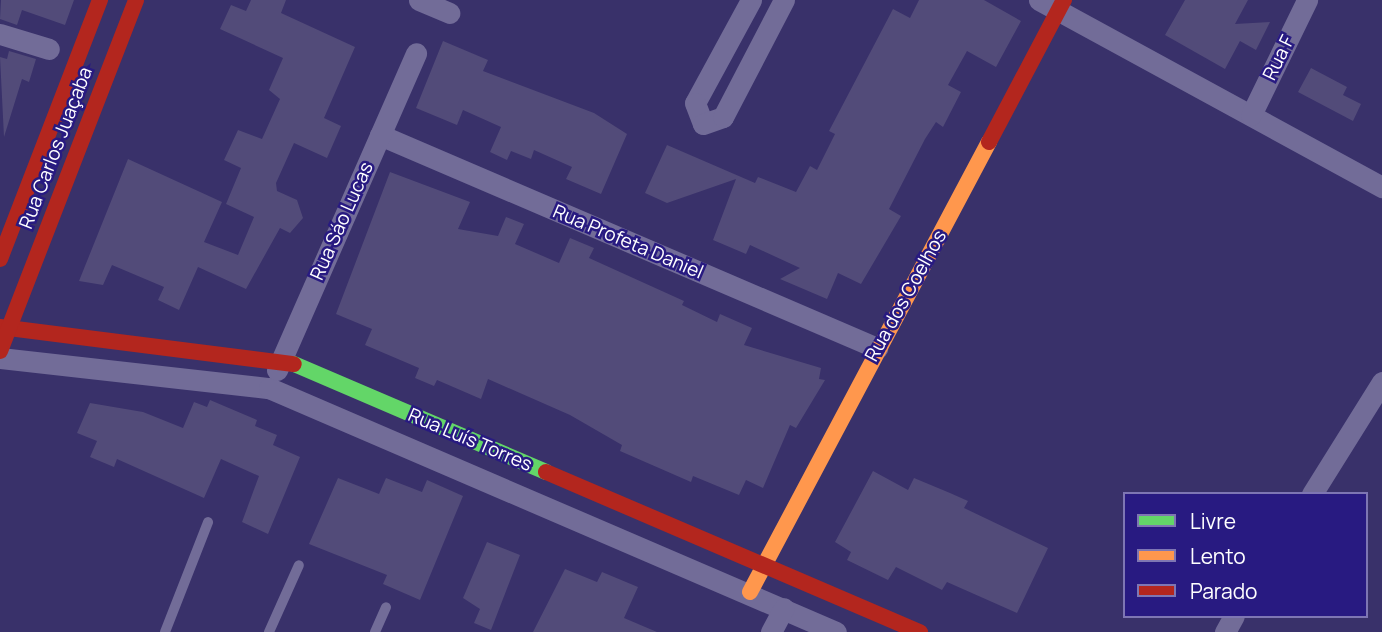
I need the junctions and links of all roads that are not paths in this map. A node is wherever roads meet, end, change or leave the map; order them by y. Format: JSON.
{"nodes":[{"id":1,"x":100,"y":0,"type":"edge"},
{"id":2,"x":136,"y":0,"type":"edge"},
{"id":3,"x":419,"y":0,"type":"edge"},
{"id":4,"x":751,"y":0,"type":"edge"},
{"id":5,"x":784,"y":0,"type":"edge"},
{"id":6,"x":1039,"y":0,"type":"edge"},
{"id":7,"x":1307,"y":0,"type":"edge"},
{"id":8,"x":1061,"y":5,"type":"edge"},
{"id":9,"x":449,"y":13,"type":"dead end"},
{"id":10,"x":0,"y":34,"type":"edge"},
{"id":11,"x":49,"y":49,"type":"dead end"},
{"id":12,"x":416,"y":53,"type":"dead end"},
{"id":13,"x":1251,"y":116,"type":"junction"},
{"id":14,"x":380,"y":135,"type":"junction"},
{"id":15,"x":1382,"y":187,"type":"edge"},
{"id":16,"x":0,"y":259,"type":"edge"},
{"id":17,"x":4,"y":327,"type":"edge"},
{"id":18,"x":877,"y":348,"type":"junction"},
{"id":19,"x":0,"y":351,"type":"edge"},
{"id":20,"x":0,"y":358,"type":"edge"},
{"id":21,"x":282,"y":359,"type":"junction"},
{"id":22,"x":1382,"y":382,"type":"edge"},
{"id":23,"x":269,"y":388,"type":"junction"},
{"id":24,"x":1313,"y":492,"type":"edge"},
{"id":25,"x":208,"y":523,"type":"dead end"},
{"id":26,"x":299,"y":565,"type":"dead end"},
{"id":27,"x":761,"y":565,"type":"junction"},
{"id":28,"x":750,"y":592,"type":"junction"},
{"id":29,"x":386,"y":607,"type":"dead end"},
{"id":30,"x":784,"y":608,"type":"junction"},
{"id":31,"x":165,"y":632,"type":"edge"},
{"id":32,"x":269,"y":632,"type":"edge"},
{"id":33,"x":375,"y":632,"type":"edge"},
{"id":34,"x":771,"y":632,"type":"edge"},
{"id":35,"x":836,"y":632,"type":"edge"},
{"id":36,"x":920,"y":632,"type":"edge"}],
"edges":[{"from":1,"to":16,"type":"street","name":"Rua Carlos Juaçaba"},
{"from":2,"to":17,"type":"street","name":"Rua Carlos Juaçaba"},
{"from":3,"to":9,"type":"street"},
{"from":4,"to":5,"type":"street"},
{"from":6,"to":8,"type":"street"},
{"from":7,"to":13,"type":"street","name":"Rua F"},
{"from":8,"to":13,"type":"street"},
{"from":8,"to":18,"type":"street","name":"Rua dos Coelhos"},
{"from":10,"to":11,"type":"street"},
{"from":12,"to":14,"type":"street","name":"Rua Sáo Lucas"},
{"from":13,"to":15,"type":"street"},
{"from":14,"to":18,"type":"street","name":"Rua Profeta Daniel"},
{"from":14,"to":21,"type":"street","name":"Rua Sáo Lucas"},
{"from":17,"to":19,"type":"street","name":"Rua Carlos Juaçaba"},
{"from":17,"to":21,"type":"street","name":"Rua Luís Torres"},
{"from":18,"to":27,"type":"street","name":"Rua dos Coelhos"},
{"from":20,"to":23,"type":"street","name":"Rua Luís Torres"},
{"from":21,"to":23,"type":"street","name":"Rua Sáo Lucas"},
{"from":21,"to":27,"type":"street","name":"Rua Luís Torres"},
{"from":22,"to":24,"type":"street"},
{"from":23,"to":28,"type":"street","name":"Rua Luís Torres"},
{"from":25,"to":31,"type":"lane"},
{"from":26,"to":32,"type":"lane"},
{"from":27,"to":28,"type":"street","name":"Rua dos Coelhos"},
{"from":27,"to":36,"type":"street","name":"Rua Luís Torres"},
{"from":28,"to":30,"type":"street","name":"Rua Luís Torres"},
{"from":29,"to":33,"type":"lane"},
{"from":30,"to":34,"type":"street"},
{"from":30,"to":35,"type":"street","name":"Rua Luís Torres"}]}
